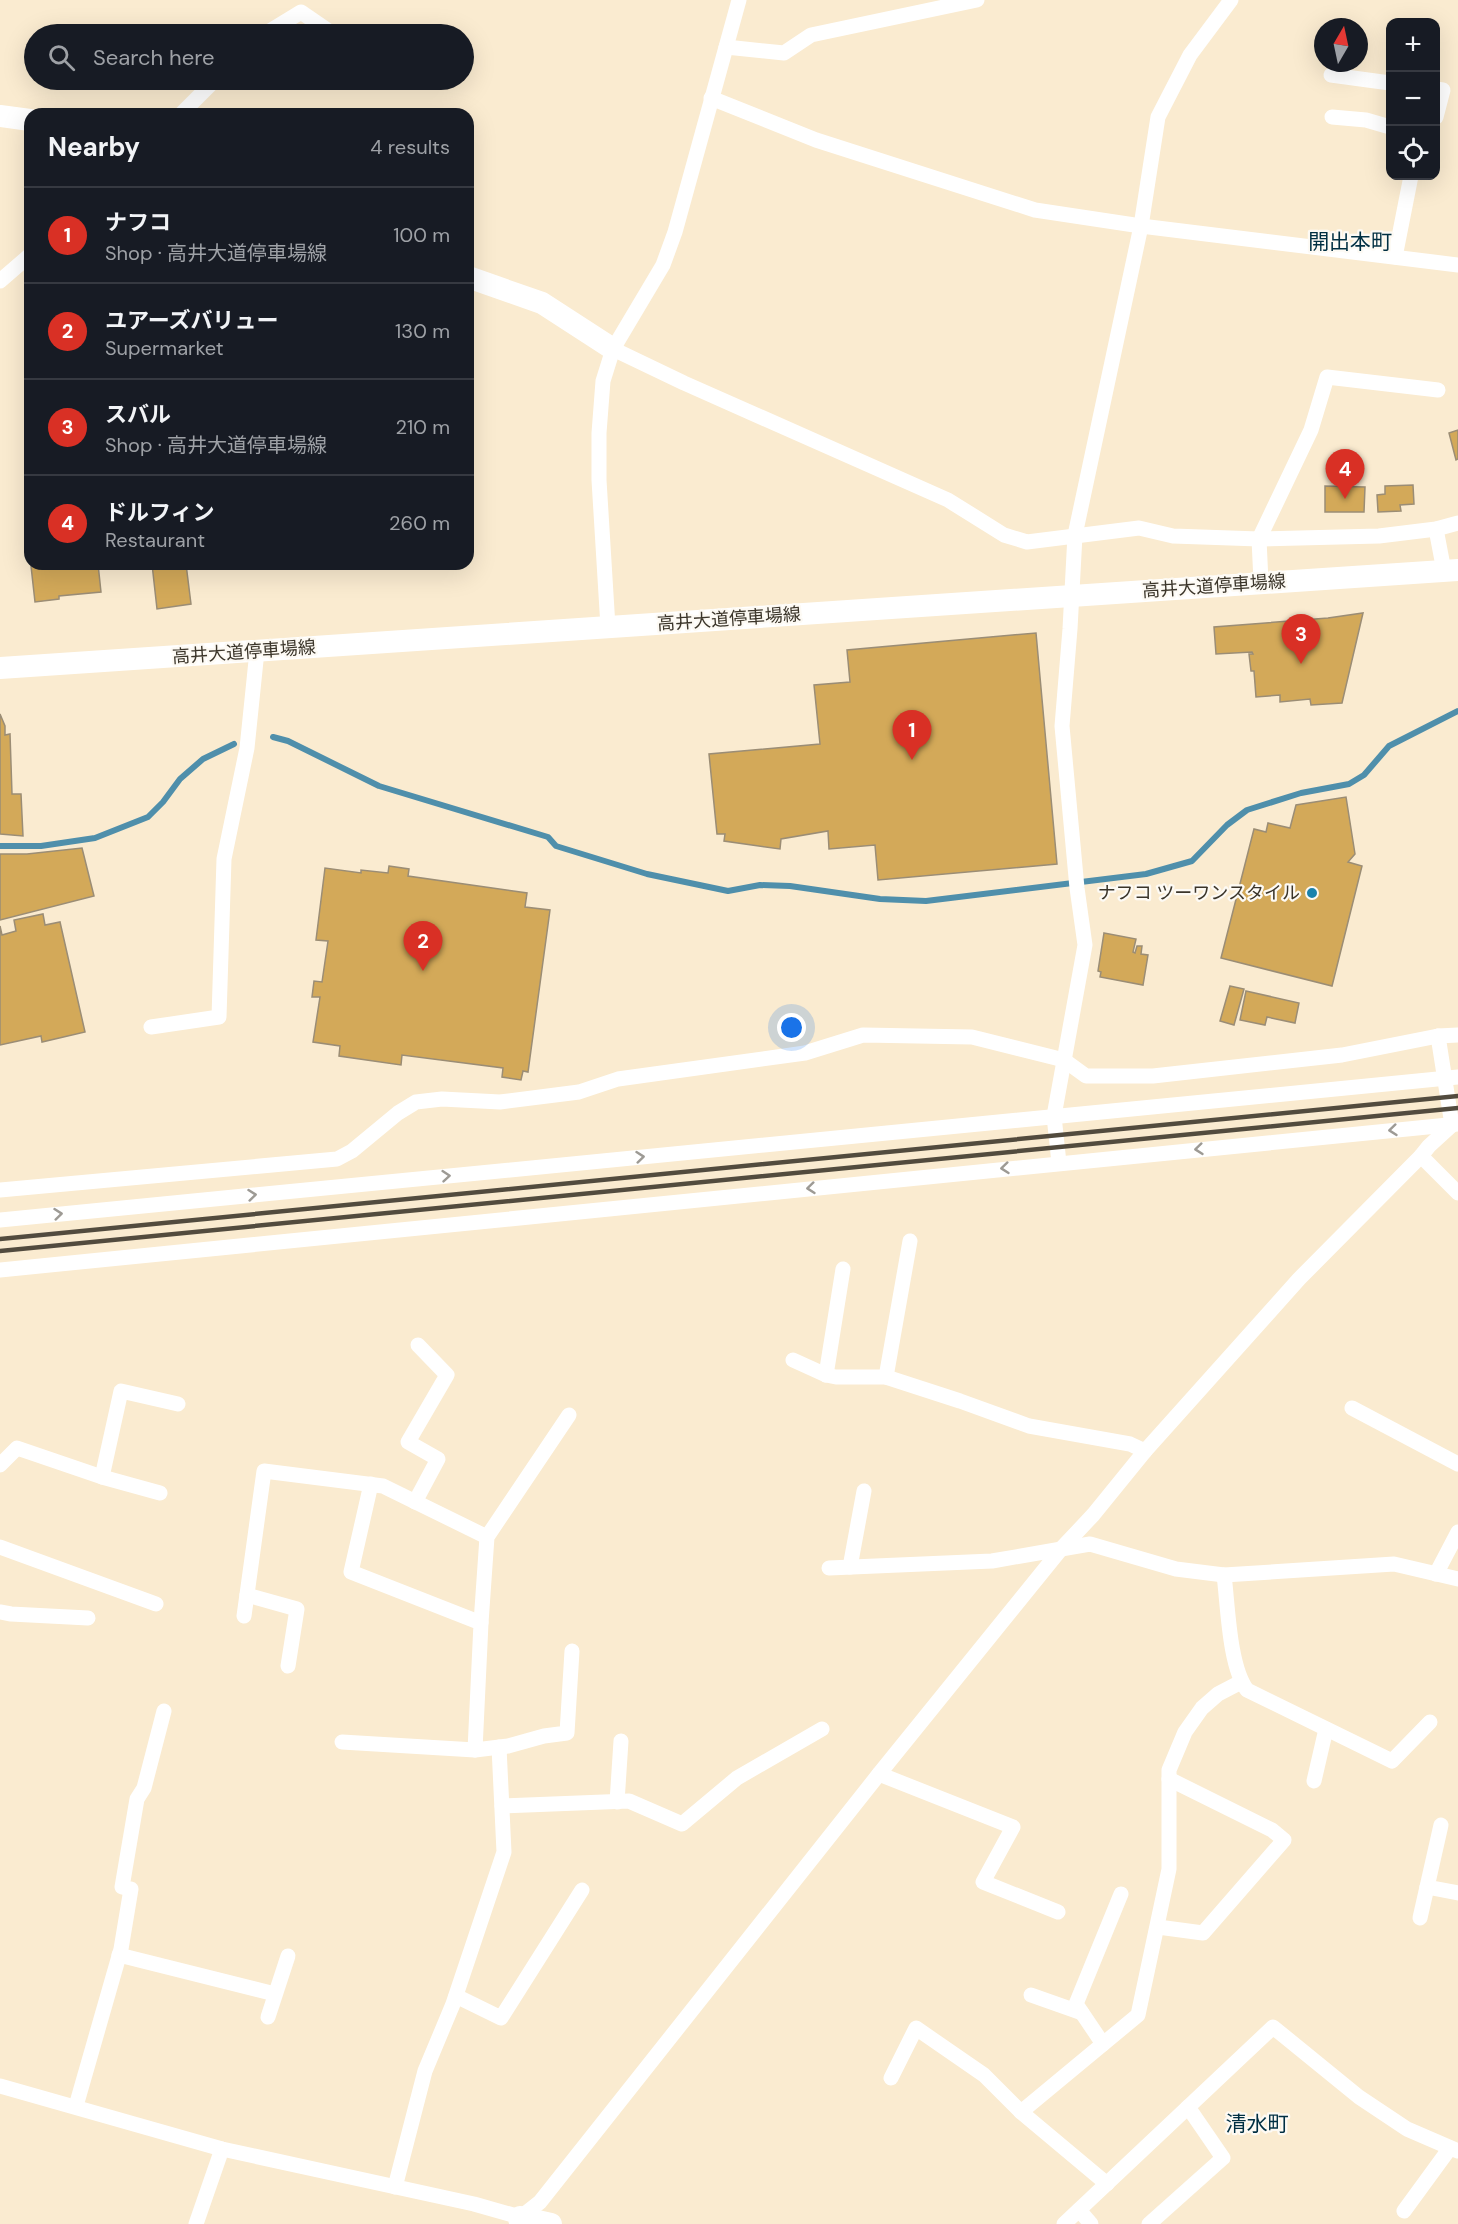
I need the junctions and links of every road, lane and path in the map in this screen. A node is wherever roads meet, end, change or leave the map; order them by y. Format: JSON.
{"nodes":[{"id":1,"x":739,"y":0,"type":"edge"},
{"id":2,"x":977,"y":0,"type":"edge"},
{"id":3,"x":1231,"y":0,"type":"edge"},
{"id":4,"x":281,"y":24,"type":"edge"},
{"id":5,"x":318,"y":24,"type":"edge"},
{"id":6,"x":726,"y":47,"type":"junction"},
{"id":7,"x":1331,"y":75,"type":"dead end"},
{"id":8,"x":1386,"y":82,"type":"edge"},
{"id":9,"x":205,"y":90,"type":"edge"},
{"id":10,"x":711,"y":98,"type":"junction"},
{"id":11,"x":187,"y":108,"type":"edge"},
{"id":12,"x":0,"y":116,"type":"edge"},
{"id":13,"x":1332,"y":117,"type":"dead end"},
{"id":14,"x":24,"y":119,"type":"edge"},
{"id":15,"x":1387,"y":126,"type":"edge"},
{"id":16,"x":1410,"y":180,"type":"edge"},
{"id":17,"x":1142,"y":226,"type":"junction"},
{"id":18,"x":1395,"y":257,"type":"junction"},
{"id":19,"x":24,"y":260,"type":"edge"},
{"id":20,"x":1458,"y":265,"type":"edge"},
{"id":21,"x":474,"y":279,"type":"edge"},
{"id":22,"x":0,"y":281,"type":"edge"},
{"id":23,"x":613,"y":349,"type":"junction"},
{"id":24,"x":1438,"y":390,"type":"dead end"},
{"id":25,"x":1458,"y":523,"type":"edge"},
{"id":26,"x":1436,"y":529,"type":"junction"},
{"id":27,"x":1075,"y":535,"type":"junction"},
{"id":28,"x":1259,"y":539,"type":"junction"},
{"id":29,"x":1451,"y":571,"type":"edge"},
{"id":30,"x":1261,"y":582,"type":"junction"},
{"id":31,"x":1071,"y":596,"type":"junction"},
{"id":32,"x":608,"y":627,"type":"junction"},
{"id":33,"x":257,"y":651,"type":"junction"},
{"id":34,"x":0,"y":668,"type":"edge"},
{"id":35,"x":151,"y":1027,"type":"dead end"},
{"id":36,"x":1458,"y":1035,"type":"edge"},
{"id":37,"x":1438,"y":1036,"type":"junction"},
{"id":38,"x":1064,"y":1060,"type":"junction"},
{"id":39,"x":1451,"y":1078,"type":"edge"},
{"id":40,"x":1054,"y":1116,"type":"junction"},
{"id":41,"x":1455,"y":1124,"type":"edge"},
{"id":42,"x":1421,"y":1156,"type":"junction"},
{"id":43,"x":1059,"y":1163,"type":"junction"},
{"id":44,"x":0,"y":1190,"type":"edge"},
{"id":45,"x":1458,"y":1193,"type":"edge"},
{"id":46,"x":0,"y":1220,"type":"edge"},
{"id":47,"x":910,"y":1241,"type":"dead end"},
{"id":48,"x":843,"y":1269,"type":"dead end"},
{"id":49,"x":0,"y":1270,"type":"edge"},
{"id":50,"x":418,"y":1346,"type":"dead end"},
{"id":51,"x":793,"y":1360,"type":"dead end"},
{"id":52,"x":826,"y":1375,"type":"junction"},
{"id":53,"x":886,"y":1377,"type":"junction"},
{"id":54,"x":178,"y":1404,"type":"dead end"},
{"id":55,"x":1352,"y":1408,"type":"dead end"},
{"id":56,"x":569,"y":1415,"type":"dead end"},
{"id":57,"x":1145,"y":1451,"type":"junction"},
{"id":58,"x":1458,"y":1464,"type":"edge"},
{"id":59,"x":0,"y":1465,"type":"edge"},
{"id":60,"x":102,"y":1477,"type":"junction"},
{"id":61,"x":371,"y":1484,"type":"junction"},
{"id":62,"x":864,"y":1491,"type":"dead end"},
{"id":63,"x":160,"y":1493,"type":"dead end"},
{"id":64,"x":415,"y":1502,"type":"junction"},
{"id":65,"x":1458,"y":1532,"type":"edge"},
{"id":66,"x":487,"y":1537,"type":"junction"},
{"id":67,"x":0,"y":1547,"type":"edge"},
{"id":68,"x":1061,"y":1549,"type":"junction"},
{"id":69,"x":850,"y":1567,"type":"junction"},
{"id":70,"x":829,"y":1568,"type":"dead end"},
{"id":71,"x":1436,"y":1574,"type":"junction"},
{"id":72,"x":1224,"y":1575,"type":"junction"},
{"id":73,"x":1458,"y":1580,"type":"edge"},
{"id":74,"x":247,"y":1595,"type":"junction"},
{"id":75,"x":156,"y":1604,"type":"dead end"},
{"id":76,"x":0,"y":1612,"type":"edge"},
{"id":77,"x":244,"y":1616,"type":"dead end"},
{"id":78,"x":88,"y":1618,"type":"dead end"},
{"id":79,"x":481,"y":1623,"type":"junction"},
{"id":80,"x":572,"y":1651,"type":"dead end"},
{"id":81,"x":288,"y":1666,"type":"dead end"},
{"id":82,"x":1241,"y":1682,"type":"junction"},
{"id":83,"x":164,"y":1711,"type":"dead end"},
{"id":84,"x":1430,"y":1722,"type":"dead end"},
{"id":85,"x":822,"y":1729,"type":"dead end"},
{"id":86,"x":1326,"y":1729,"type":"junction"},
{"id":87,"x":621,"y":1741,"type":"dead end"},
{"id":88,"x":342,"y":1742,"type":"dead end"},
{"id":89,"x":499,"y":1747,"type":"junction"},
{"id":90,"x":476,"y":1750,"type":"junction"},
{"id":91,"x":879,"y":1774,"type":"junction"},
{"id":92,"x":1169,"y":1779,"type":"junction"},
{"id":93,"x":1314,"y":1781,"type":"dead end"},
{"id":94,"x":617,"y":1802,"type":"junction"},
{"id":95,"x":502,"y":1806,"type":"junction"},
{"id":96,"x":1441,"y":1826,"type":"dead end"},
{"id":97,"x":1427,"y":1887,"type":"junction"},
{"id":98,"x":582,"y":1890,"type":"dead end"},
{"id":99,"x":1458,"y":1893,"type":"edge"},
{"id":100,"x":1121,"y":1894,"type":"dead end"},
{"id":101,"x":1058,"y":1912,"type":"dead end"},
{"id":102,"x":1420,"y":1918,"type":"dead end"},
{"id":103,"x":1158,"y":1927,"type":"junction"},
{"id":104,"x":119,"y":1955,"type":"junction"},
{"id":105,"x":288,"y":1956,"type":"dead end"},
{"id":106,"x":275,"y":1995,"type":"junction"},
{"id":107,"x":1031,"y":1995,"type":"dead end"},
{"id":108,"x":456,"y":1996,"type":"junction"},
{"id":109,"x":1082,"y":2013,"type":"junction"},
{"id":110,"x":268,"y":2017,"type":"dead end"},
{"id":111,"x":1103,"y":2044,"type":"junction"},
{"id":112,"x":891,"y":2078,"type":"dead end"},
{"id":113,"x":0,"y":2086,"type":"edge"},
{"id":114,"x":76,"y":2106,"type":"junction"},
{"id":115,"x":1188,"y":2107,"type":"junction"},
{"id":116,"x":1021,"y":2112,"type":"junction"},
{"id":117,"x":222,"y":2149,"type":"junction"},
{"id":118,"x":1454,"y":2149,"type":"edge"},
{"id":119,"x":1107,"y":2184,"type":"junction"},
{"id":120,"x":395,"y":2187,"type":"junction"},
{"id":121,"x":1079,"y":2210,"type":"junction"},
{"id":122,"x":1404,"y":2211,"type":"dead end"},
{"id":123,"x":517,"y":2220,"type":"edge"},
{"id":124,"x":196,"y":2224,"type":"edge"},
{"id":125,"x":551,"y":2224,"type":"edge"},
{"id":126,"x":1064,"y":2224,"type":"edge"},
{"id":127,"x":1091,"y":2224,"type":"edge"},
{"id":128,"x":1149,"y":2224,"type":"edge"}],
"edges":[{"from":1,"to":6,"type":"street"},
{"from":2,"to":6,"type":"street"},
{"from":3,"to":17,"type":"street"},
{"from":4,"to":5,"type":"street"},
{"from":6,"to":10,"type":"street"},
{"from":7,"to":8,"type":"street"},
{"from":9,"to":11,"type":"street"},
{"from":10,"to":17,"type":"street"},
{"from":10,"to":23,"type":"street"},
{"from":12,"to":14,"type":"main road"},
{"from":13,"to":15,"type":"street"},
{"from":16,"to":18,"type":"street"},
{"from":17,"to":18,"type":"street"},
{"from":17,"to":27,"type":"street"},
{"from":18,"to":20,"type":"street"},
{"from":19,"to":22,"type":"street"},
{"from":21,"to":23,"type":"main road"},
{"from":23,"to":27,"type":"street"},
{"from":23,"to":32,"type":"street"},
{"from":24,"to":28,"type":"street"},
{"from":25,"to":26,"type":"street"},
{"from":26,"to":28,"type":"street"},
{"from":26,"to":29,"type":"street"},
{"from":27,"to":28,"type":"street"},
{"from":27,"to":31,"type":"street"},
{"from":28,"to":30,"type":"street"},
{"from":29,"to":30,"type":"main road","name":"高井大道停車場線"},
{"from":30,"to":31,"type":"main road","name":"高井大道停車場線"},
{"from":31,"to":32,"type":"main road","name":"高井大道停車場線"},
{"from":31,"to":38,"type":"street"},
{"from":32,"to":33,"type":"main road","name":"高井大道停車場線"},
{"from":33,"to":34,"type":"main road","name":"高井大道停車場線"},
{"from":33,"to":35,"type":"street"},
{"from":36,"to":37,"type":"street"},
{"from":37,"to":38,"type":"street"},
{"from":37,"to":39,"type":"street"},
{"from":38,"to":40,"type":"street"},
{"from":38,"to":44,"type":"street"},
{"from":39,"to":40,"type":"street"},
{"from":39,"to":41,"type":"street"},
{"from":40,"to":43,"type":"street"},
{"from":46,"to":40,"type":"street","one_way":true},
{"from":41,"to":42,"type":"street"},
{"from":41,"to":43,"type":"street","one_way":true},
{"from":42,"to":45,"type":"street"},
{"from":42,"to":57,"type":"street"},
{"from":43,"to":49,"type":"street","one_way":true},
{"from":47,"to":53,"type":"street"},
{"from":48,"to":52,"type":"street"},
{"from":50,"to":64,"type":"street"},
{"from":51,"to":52,"type":"street"},
{"from":52,"to":53,"type":"street"},
{"from":53,"to":57,"type":"street"},
{"from":54,"to":60,"type":"street"},
{"from":55,"to":58,"type":"street"},
{"from":56,"to":66,"type":"street"},
{"from":57,"to":68,"type":"street"},
{"from":59,"to":60,"type":"street"},
{"from":60,"to":63,"type":"street"},
{"from":61,"to":64,"type":"street"},
{"from":61,"to":74,"type":"street"},
{"from":61,"to":79,"type":"street"},
{"from":62,"to":69,"type":"street"},
{"from":64,"to":66,"type":"street"},
{"from":65,"to":71,"type":"street"},
{"from":66,"to":79,"type":"street"},
{"from":67,"to":75,"type":"street"},
{"from":68,"to":69,"type":"street"},
{"from":68,"to":72,"type":"street"},
{"from":68,"to":91,"type":"street"},
{"from":69,"to":70,"type":"street"},
{"from":71,"to":72,"type":"street"},
{"from":71,"to":73,"type":"street"},
{"from":72,"to":82,"type":"street"},
{"from":74,"to":77,"type":"street"},
{"from":74,"to":81,"type":"street"},
{"from":76,"to":78,"type":"street"},
{"from":79,"to":90,"type":"street"},
{"from":80,"to":89,"type":"street"},
{"from":82,"to":86,"type":"street"},
{"from":82,"to":92,"type":"street"},
{"from":83,"to":104,"type":"street"},
{"from":84,"to":86,"type":"street"},
{"from":85,"to":94,"type":"street"},
{"from":86,"to":93,"type":"street"},
{"from":87,"to":94,"type":"street"},
{"from":88,"to":90,"type":"street"},
{"from":89,"to":90,"type":"street"},
{"from":89,"to":95,"type":"street"},
{"from":91,"to":101,"type":"street"},
{"from":91,"to":123,"type":"street"},
{"from":92,"to":103,"type":"street"},
{"from":92,"to":103,"type":"street"},
{"from":94,"to":95,"type":"street"},
{"from":95,"to":108,"type":"street"},
{"from":96,"to":97,"type":"street"},
{"from":97,"to":99,"type":"street"},
{"from":97,"to":102,"type":"street"},
{"from":98,"to":108,"type":"street"},
{"from":100,"to":109,"type":"street"},
{"from":103,"to":111,"type":"street"},
{"from":104,"to":106,"type":"street"},
{"from":104,"to":114,"type":"street"},
{"from":105,"to":106,"type":"street"},
{"from":106,"to":110,"type":"street"},
{"from":107,"to":109,"type":"street"},
{"from":108,"to":120,"type":"street"},
{"from":109,"to":111,"type":"street"},
{"from":111,"to":116,"type":"street"},
{"from":112,"to":116,"type":"street"},
{"from":113,"to":114,"type":"street"},
{"from":114,"to":117,"type":"street"},
{"from":115,"to":118,"type":"street"},
{"from":115,"to":119,"type":"street"},
{"from":115,"to":128,"type":"street"},
{"from":116,"to":119,"type":"street"},
{"from":117,"to":120,"type":"street"},
{"from":117,"to":124,"type":"street"},
{"from":118,"to":122,"type":"street"},
{"from":119,"to":121,"type":"street"},
{"from":120,"to":123,"type":"street"},
{"from":121,"to":126,"type":"street"},
{"from":121,"to":127,"type":"street"},
{"from":123,"to":125,"type":"main road"}]}
